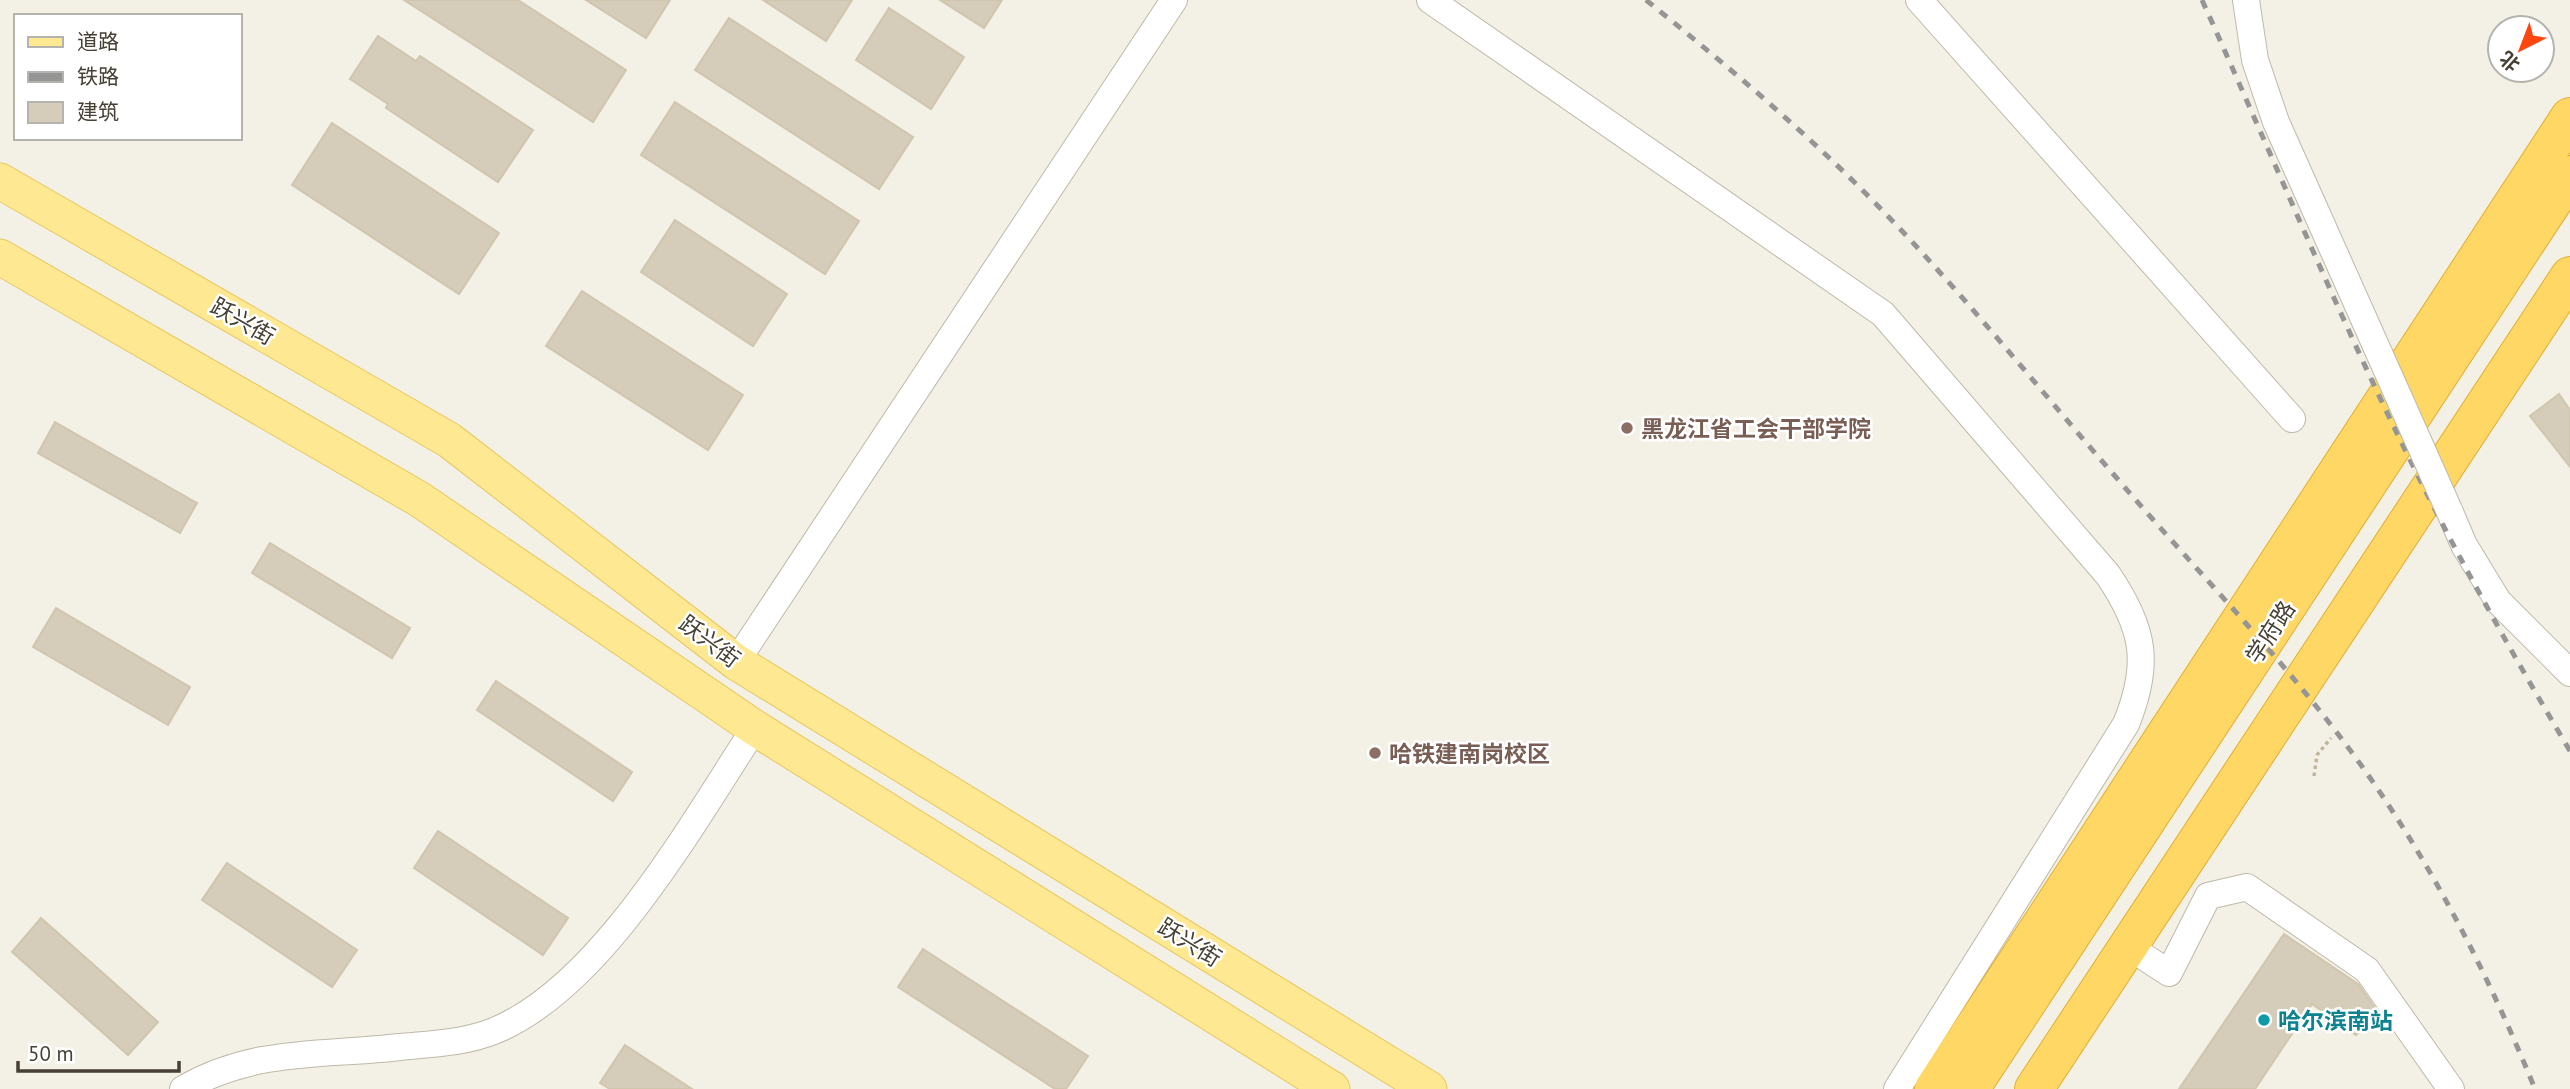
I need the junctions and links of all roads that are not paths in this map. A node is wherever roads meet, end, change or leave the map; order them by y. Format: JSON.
{"nodes":[{"id":1,"x":1174,"y":0,"type":"edge"},
{"id":2,"x":1430,"y":0,"type":"edge"},
{"id":3,"x":2245,"y":0,"type":"edge"},
{"id":4,"x":1922,"y":1,"type":"edge"},
{"id":5,"x":2570,"y":117,"type":"edge"},
{"id":6,"x":2570,"y":175,"type":"edge"},
{"id":7,"x":0,"y":181,"type":"edge"},
{"id":8,"x":2570,"y":223,"type":"edge"},
{"id":9,"x":0,"y":257,"type":"edge"},
{"id":10,"x":2570,"y":276,"type":"edge"},
{"id":11,"x":2292,"y":419,"type":"dead end"},
{"id":12,"x":736,"y":662,"type":"junction"},
{"id":13,"x":2570,"y":673,"type":"edge"},
{"id":14,"x":754,"y":729,"type":"junction"},
{"id":15,"x":2129,"y":947,"type":"junction"},
{"id":16,"x":183,"y":1089,"type":"edge"},
{"id":17,"x":1332,"y":1089,"type":"edge"},
{"id":18,"x":1429,"y":1089,"type":"edge"},
{"id":19,"x":1897,"y":1089,"type":"edge"},
{"id":20,"x":1934,"y":1089,"type":"edge"},
{"id":21,"x":1970,"y":1089,"type":"edge"},
{"id":22,"x":2000,"y":1089,"type":"edge"},
{"id":23,"x":2034,"y":1089,"type":"edge"},
{"id":24,"x":2451,"y":1089,"type":"edge"}],
"edges":[{"from":1,"to":12,"type":"street"},
{"from":2,"to":19,"type":"street"},
{"from":3,"to":13,"type":"street","bridge":true},
{"from":4,"to":11,"type":"street"},
{"from":5,"to":20,"type":"highway"},
{"from":6,"to":21,"type":"highway","name":"学府路"},
{"from":7,"to":12,"type":"main road","name":"跃兴街"},
{"from":8,"to":22,"type":"highway","name":"学府路"},
{"from":9,"to":14,"type":"main road","name":"跃兴街"},
{"from":10,"to":15,"type":"highway"},
{"from":12,"to":18,"type":"main road","name":"跃兴街"},
{"from":14,"to":16,"type":"street"},
{"from":14,"to":17,"type":"main road","name":"跃兴街"},
{"from":15,"to":23,"type":"highway"},
{"from":15,"to":24,"type":"street"}]}
